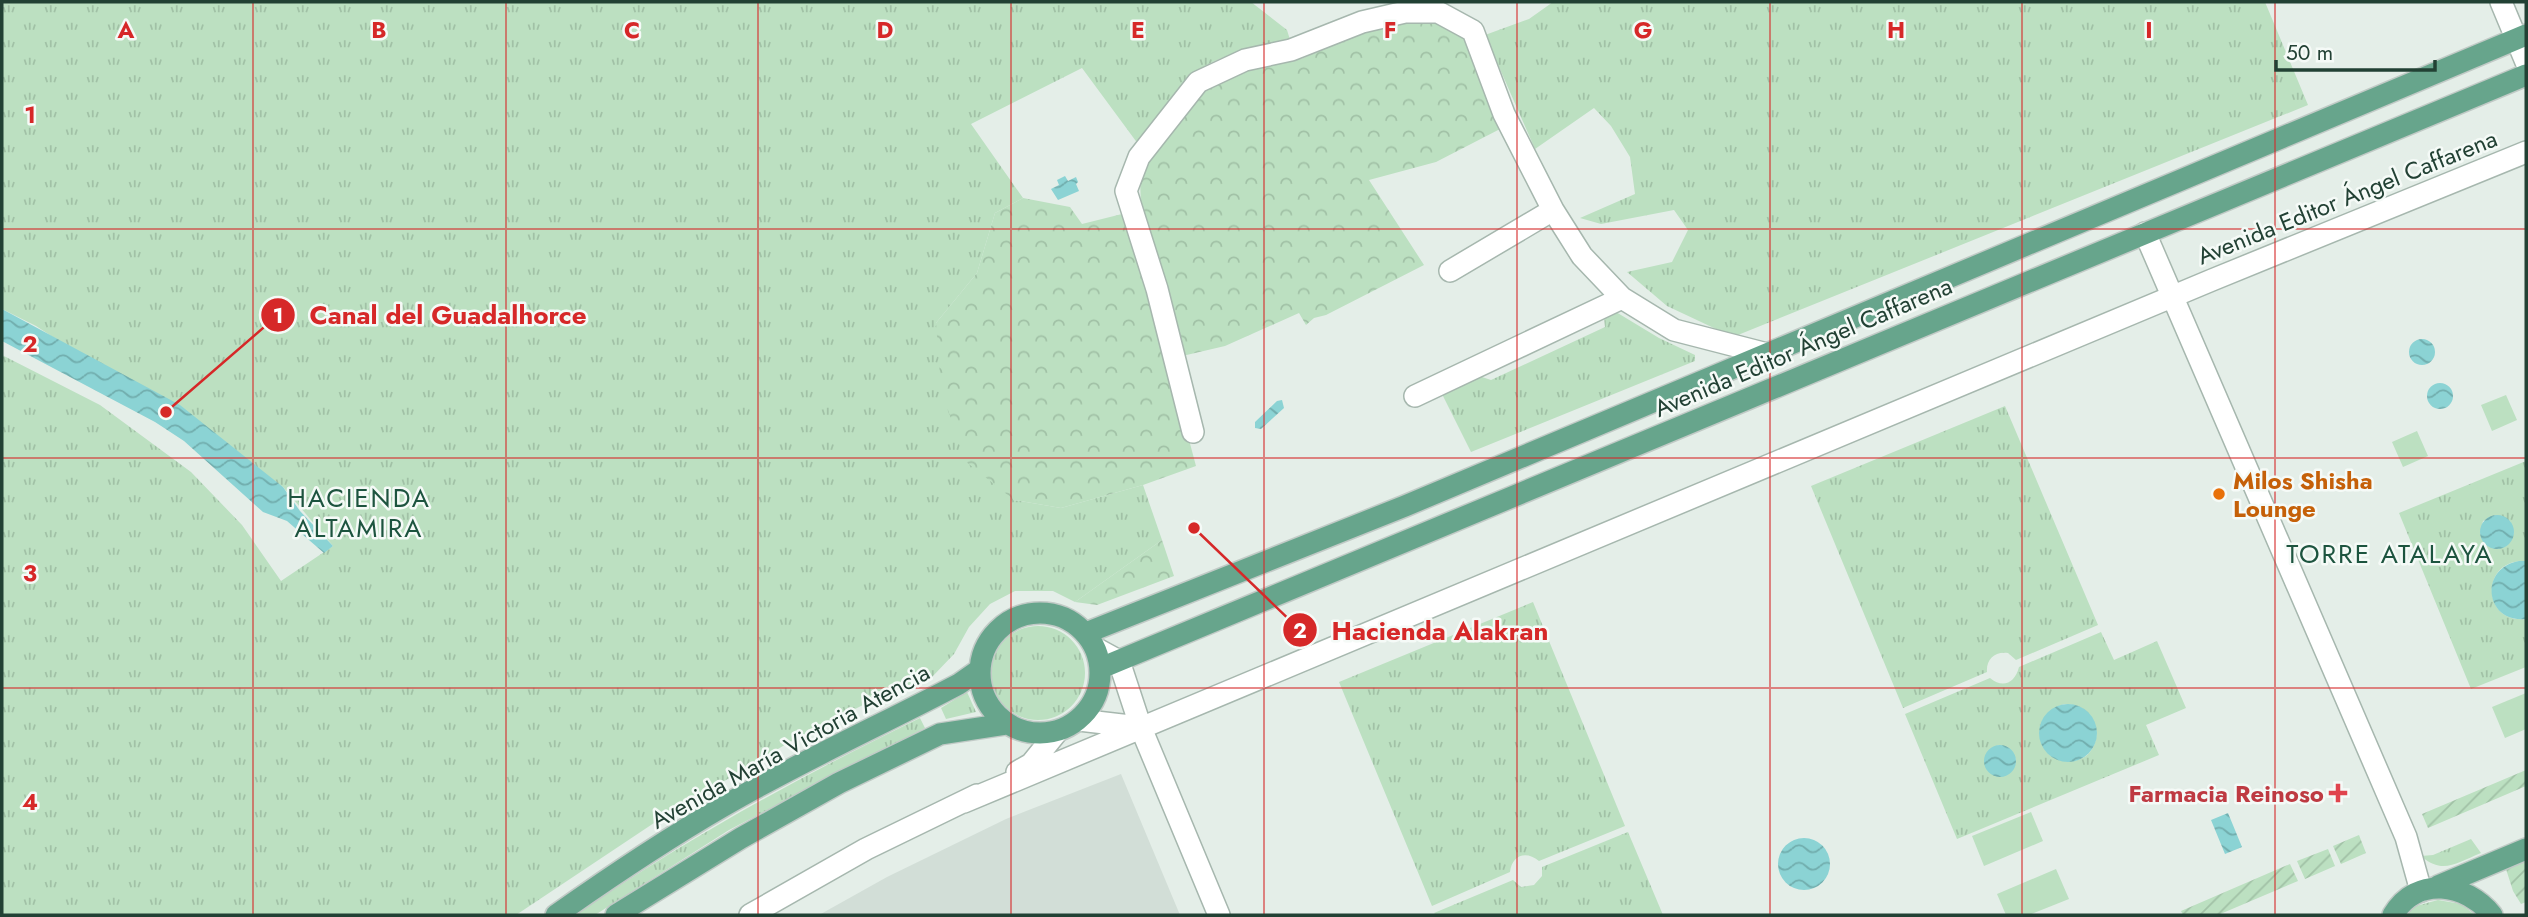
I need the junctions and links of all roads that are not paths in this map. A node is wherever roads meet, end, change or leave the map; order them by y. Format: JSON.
{"nodes":[{"id":1,"x":2501,"y":2,"type":"edge"},
{"id":2,"x":2521,"y":37,"type":"edge"},
{"id":3,"x":2526,"y":62,"type":"edge"},
{"id":4,"x":2526,"y":75,"type":"edge"},
{"id":5,"x":2526,"y":152,"type":"edge"},
{"id":6,"x":1553,"y":210,"type":"junction"},
{"id":7,"x":2145,"y":233,"type":"junction"},
{"id":8,"x":1450,"y":271,"type":"dead end"},
{"id":9,"x":2174,"y":297,"type":"junction"},
{"id":10,"x":1622,"y":298,"type":"junction"},
{"id":11,"x":1767,"y":354,"type":"junction"},
{"id":12,"x":1415,"y":396,"type":"dead end"},
{"id":13,"x":1193,"y":432,"type":"dead end"},
{"id":14,"x":1101,"y":653,"type":"junction"},
{"id":15,"x":979,"y":670,"type":"junction"},
{"id":16,"x":1079,"y":720,"type":"junction"},
{"id":17,"x":1006,"y":724,"type":"junction"},
{"id":18,"x":1141,"y":728,"type":"junction"},
{"id":19,"x":1057,"y":732,"type":"junction"},
{"id":20,"x":964,"y":802,"type":"junction"},
{"id":21,"x":2526,"y":849,"type":"edge"},
{"id":22,"x":2429,"y":889,"type":"junction"},
{"id":23,"x":556,"y":915,"type":"edge"},
{"id":24,"x":615,"y":915,"type":"edge"},
{"id":25,"x":750,"y":915,"type":"edge"},
{"id":26,"x":1219,"y":915,"type":"edge"},
{"id":27,"x":2393,"y":915,"type":"edge"},
{"id":28,"x":2492,"y":915,"type":"edge"}],
"edges":[{"from":1,"to":2,"type":"street"},
{"from":2,"to":3,"type":"street"},
{"from":2,"to":11,"type":"main road","name":"Avenida Editor Ángel Caffarena"},
{"from":4,"to":7,"type":"main road","name":"Avenida Editor Ángel Caffarena"},
{"from":5,"to":9,"type":"street","name":"Avenida Editor Ángel Caffarena"},
{"from":6,"to":8,"type":"street"},
{"from":6,"to":10,"type":"street","name":"Avenida Editor Ángel Caffarena"},
{"from":6,"to":13,"type":"street","name":"Avenida Editor Ángel Caffarena"},
{"from":7,"to":9,"type":"street"},
{"from":7,"to":14,"type":"main road","name":"Avenida Editor Ángel Caffarena"},
{"from":9,"to":18,"type":"street","name":"Avenida Editor Ángel Caffarena"},
{"from":9,"to":22,"type":"street"},
{"from":10,"to":11,"type":"street","name":"Avenida Editor Ángel Caffarena"},
{"from":10,"to":12,"type":"street"},
{"from":11,"to":14,"type":"main road","name":"Avenida Editor Ángel Caffarena"},
{"from":14,"to":15,"type":"main road"},
{"from":14,"to":16,"type":"main road"},
{"from":14,"to":18,"type":"street"},
{"from":15,"to":17,"type":"main road"},
{"from":15,"to":23,"type":"main road","name":"Avenida María Victoria Atencia"},
{"from":16,"to":18,"type":"street"},
{"from":16,"to":19,"type":"main road"},
{"from":17,"to":19,"type":"main road"},
{"from":17,"to":24,"type":"main road"},
{"from":18,"to":20,"type":"street"},
{"from":18,"to":26,"type":"street"},
{"from":19,"to":20,"type":"street"},
{"from":20,"to":25,"type":"street"},
{"from":21,"to":22,"type":"main road"},
{"from":22,"to":27,"type":"main road"},
{"from":22,"to":28,"type":"main road"}]}
